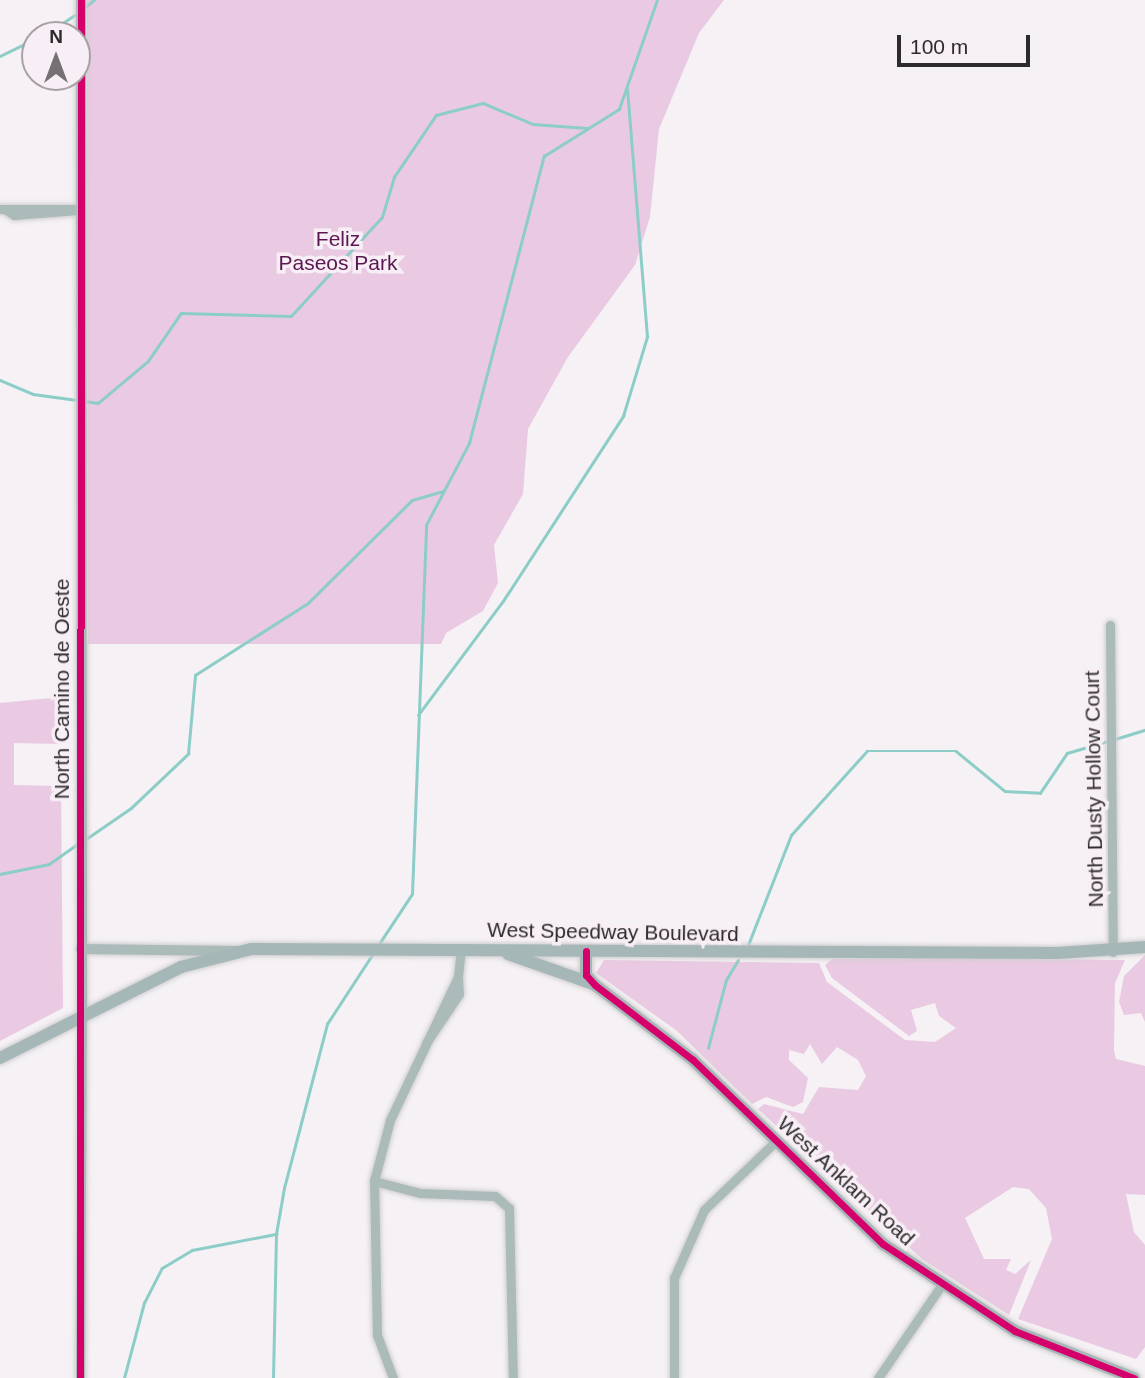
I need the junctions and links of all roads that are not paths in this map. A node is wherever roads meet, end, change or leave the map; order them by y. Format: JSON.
{"nodes":[{"id":1,"x":81,"y":0,"type":"edge"},
{"id":2,"x":3,"y":209,"type":"edge"},
{"id":3,"x":80,"y":209,"type":"junction"},
{"id":4,"x":1110,"y":625,"type":"dead end"},
{"id":5,"x":1145,"y":947,"type":"edge"},
{"id":6,"x":81,"y":949,"type":"junction"},
{"id":7,"x":461,"y":949,"type":"junction"},
{"id":8,"x":491,"y":950,"type":"junction"},
{"id":9,"x":237,"y":951,"type":"junction"},
{"id":10,"x":586,"y":951,"type":"junction"},
{"id":11,"x":1113,"y":952,"type":"junction"},
{"id":12,"x":595,"y":985,"type":"junction"},
{"id":13,"x":82,"y":1016,"type":"junction"},
{"id":14,"x":0,"y":1059,"type":"edge"},
{"id":15,"x":775,"y":1142,"type":"junction"},
{"id":16,"x":374,"y":1181,"type":"junction"},
{"id":17,"x":940,"y":1287,"type":"junction"},
{"id":18,"x":80,"y":1378,"type":"edge"},
{"id":19,"x":393,"y":1378,"type":"edge"},
{"id":20,"x":513,"y":1378,"type":"edge"},
{"id":21,"x":674,"y":1378,"type":"edge"},
{"id":22,"x":878,"y":1378,"type":"edge"},
{"id":23,"x":1134,"y":1378,"type":"edge"}],
"edges":[{"from":1,"to":3,"type":"street","name":"North Camino de Oeste"},
{"from":2,"to":3,"type":"street"},
{"from":3,"to":6,"type":"street","name":"North Camino de Oeste"},
{"from":4,"to":11,"type":"street","name":"North Dusty Hollow Court"},
{"from":5,"to":11,"type":"main road","name":"West Speedway Boulevard"},
{"from":6,"to":9,"type":"street","name":"West Speedway Boulevard"},
{"from":6,"to":13,"type":"street","name":"North Camino de Oeste"},
{"from":7,"to":8,"type":"main road","name":"West Speedway Boulevard"},
{"from":7,"to":9,"type":"main road","name":"West Speedway Boulevard"},
{"from":7,"to":16,"type":"street"},
{"from":8,"to":10,"type":"main road","name":"West Speedway Boulevard"},
{"from":8,"to":12,"type":"main road","name":"West Anklam Road"},
{"from":9,"to":13,"type":"main road"},
{"from":10,"to":11,"type":"main road","name":"West Speedway Boulevard"},
{"from":10,"to":12,"type":"main road"},
{"from":12,"to":15,"type":"main road","name":"West Anklam Road"},
{"from":13,"to":14,"type":"main road"},
{"from":13,"to":18,"type":"street","name":"North Camino de Oeste"},
{"from":15,"to":17,"type":"main road","name":"West Anklam Road"},
{"from":15,"to":21,"type":"street"},
{"from":16,"to":19,"type":"street"},
{"from":16,"to":20,"type":"street"},
{"from":17,"to":22,"type":"street"},
{"from":17,"to":23,"type":"main road","name":"West Anklam Road"}]}
